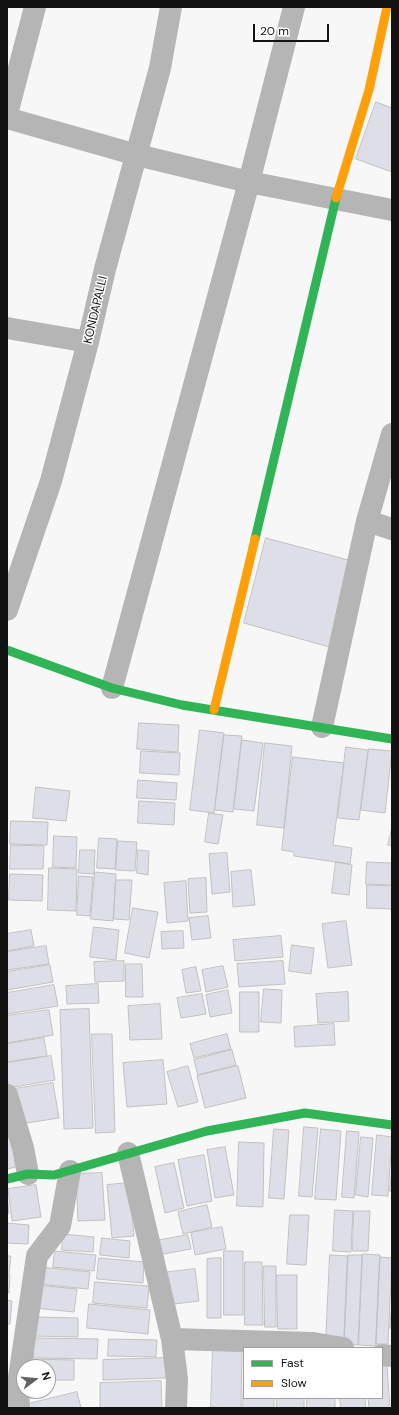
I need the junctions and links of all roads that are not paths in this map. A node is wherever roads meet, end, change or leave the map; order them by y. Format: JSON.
{"nodes":[{"id":1,"x":35,"y":7,"type":"edge"},
{"id":2,"x":171,"y":7,"type":"edge"},
{"id":3,"x":294,"y":7,"type":"edge"},
{"id":4,"x":387,"y":7,"type":"edge"},
{"id":5,"x":7,"y":114,"type":"edge"},
{"id":6,"x":7,"y":118,"type":"edge"},
{"id":7,"x":136,"y":155,"type":"junction"},
{"id":8,"x":249,"y":182,"type":"junction"},
{"id":9,"x":336,"y":200,"type":"junction"},
{"id":10,"x":392,"y":210,"type":"edge"},
{"id":11,"x":7,"y":328,"type":"edge"},
{"id":12,"x":88,"y":342,"type":"junction"},
{"id":13,"x":392,"y":434,"type":"edge"},
{"id":14,"x":367,"y":521,"type":"junction"},
{"id":15,"x":392,"y":529,"type":"edge"},
{"id":16,"x":7,"y":610,"type":"edge"},
{"id":17,"x":7,"y":650,"type":"edge"},
{"id":18,"x":112,"y":688,"type":"junction"},
{"id":19,"x":214,"y":710,"type":"junction"},
{"id":20,"x":322,"y":727,"type":"junction"},
{"id":21,"x":392,"y":739,"type":"edge"},
{"id":22,"x":7,"y":1095,"type":"edge"},
{"id":23,"x":392,"y":1125,"type":"edge"},
{"id":24,"x":128,"y":1153,"type":"junction"},
{"id":25,"x":70,"y":1171,"type":"junction"},
{"id":26,"x":17,"y":1176,"type":"edge"},
{"id":27,"x":172,"y":1339,"type":"junction"},
{"id":28,"x":337,"y":1347,"type":"edge"},
{"id":29,"x":19,"y":1408,"type":"edge"},
{"id":30,"x":176,"y":1408,"type":"edge"}],
"edges":[{"from":1,"to":5,"type":"street"},
{"from":2,"to":7,"type":"street","name":"KONDAPALLI"},
{"from":3,"to":8,"type":"street"},
{"from":4,"to":9,"type":"main road"},
{"from":6,"to":7,"type":"street"},
{"from":7,"to":8,"type":"street"},
{"from":7,"to":12,"type":"street","name":"KONDAPALLI"},
{"from":8,"to":9,"type":"street"},
{"from":8,"to":18,"type":"street"},
{"from":9,"to":10,"type":"street"},
{"from":9,"to":19,"type":"main road"},
{"from":11,"to":12,"type":"street"},
{"from":12,"to":16,"type":"street","name":"KONDAPALLI"},
{"from":13,"to":14,"type":"street"},
{"from":14,"to":15,"type":"street"},
{"from":14,"to":20,"type":"street"},
{"from":17,"to":18,"type":"main road"},
{"from":18,"to":19,"type":"main road"},
{"from":19,"to":20,"type":"main road"},
{"from":20,"to":21,"type":"main road"},
{"from":22,"to":26,"type":"street"},
{"from":23,"to":24,"type":"main road"},
{"from":24,"to":25,"type":"main road"},
{"from":24,"to":27,"type":"street"},
{"from":25,"to":26,"type":"main road"},
{"from":25,"to":29,"type":"street"},
{"from":27,"to":28,"type":"street"},
{"from":27,"to":30,"type":"street"}]}
